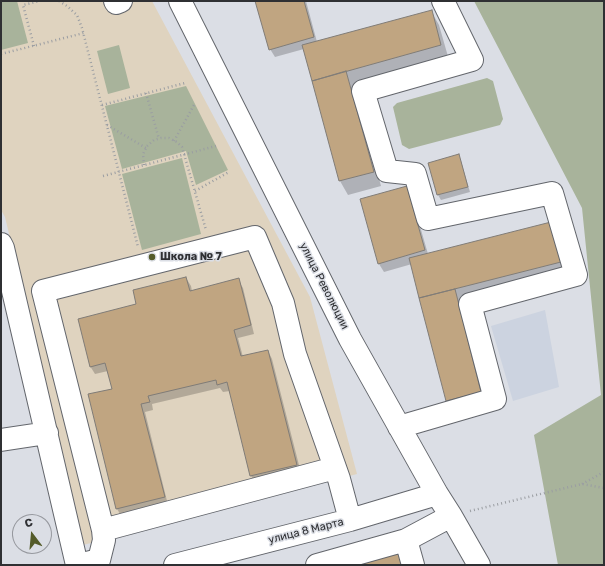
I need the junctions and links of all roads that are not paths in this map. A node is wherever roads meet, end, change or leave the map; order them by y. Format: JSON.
{"nodes":[{"id":1,"x":115,"y":1,"type":"edge"},
{"id":2,"x":121,"y":1,"type":"edge"},
{"id":3,"x":180,"y":1,"type":"edge"},
{"id":4,"x":443,"y":1,"type":"edge"},
{"id":5,"x":2,"y":247,"type":"edge"},
{"id":6,"x":399,"y":427,"type":"junction"},
{"id":7,"x":47,"y":433,"type":"junction"},
{"id":8,"x":1,"y":440,"type":"edge"},
{"id":9,"x":335,"y":468,"type":"junction"},
{"id":10,"x":437,"y":494,"type":"junction"},
{"id":11,"x":451,"y":516,"type":"junction"},
{"id":12,"x":350,"y":520,"type":"junction"},
{"id":13,"x":103,"y":530,"type":"junction"},
{"id":14,"x":406,"y":540,"type":"junction"},
{"id":15,"x":78,"y":565,"type":"edge"},
{"id":16,"x":175,"y":565,"type":"edge"},
{"id":17,"x":317,"y":565,"type":"edge"},
{"id":18,"x":413,"y":565,"type":"edge"},
{"id":19,"x":479,"y":565,"type":"edge"}],
"edges":[{"from":1,"to":2,"type":"street"},
{"from":3,"to":6,"type":"street","name":"улица Революции"},
{"from":4,"to":6,"type":"street"},
{"from":5,"to":7,"type":"street"},
{"from":6,"to":10,"type":"street","name":"улица Революции"},
{"from":7,"to":8,"type":"street"},
{"from":7,"to":15,"type":"street"},
{"from":9,"to":12,"type":"street"},
{"from":9,"to":13,"type":"street"},
{"from":9,"to":13,"type":"street"},
{"from":10,"to":11,"type":"street","name":"улица Революции"},
{"from":10,"to":12,"type":"street","name":"улица 8 Марта"},
{"from":11,"to":14,"type":"street"},
{"from":11,"to":19,"type":"street","name":"улица Революции"},
{"from":12,"to":16,"type":"street","name":"улица 8 Марта"},
{"from":13,"to":15,"type":"street"},
{"from":14,"to":17,"type":"street"},
{"from":14,"to":18,"type":"street"}]}
